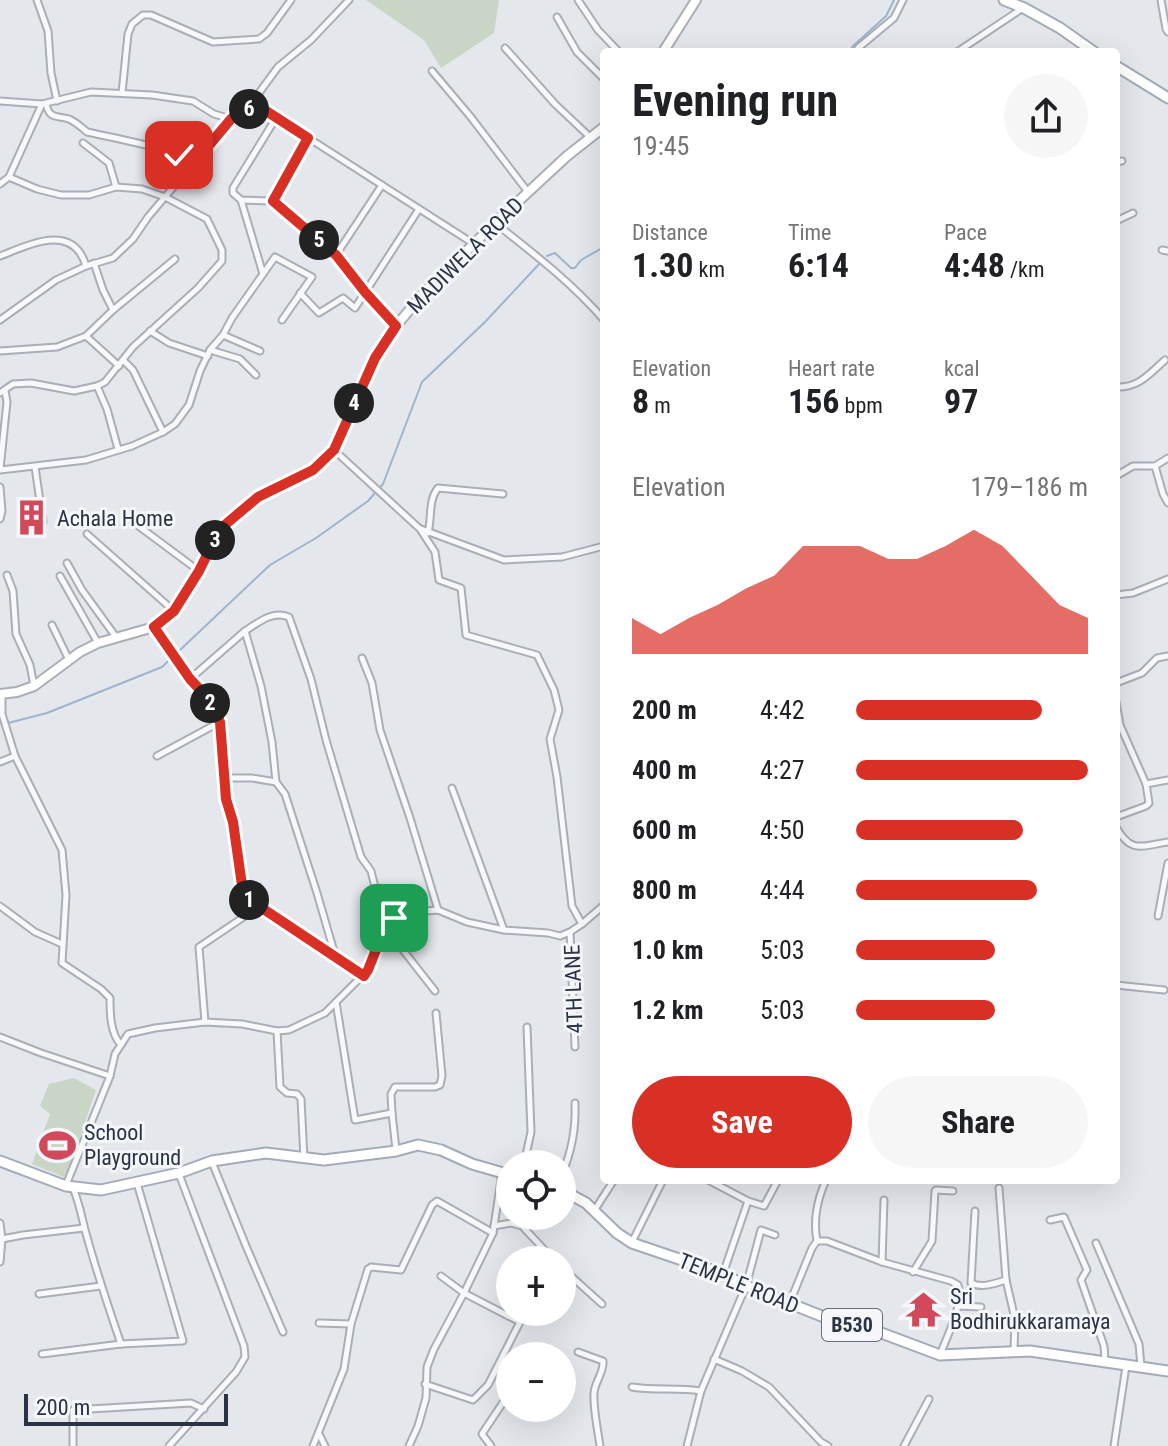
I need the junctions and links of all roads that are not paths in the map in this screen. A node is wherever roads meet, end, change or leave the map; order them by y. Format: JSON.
{"nodes":[{"id":1,"x":37,"y":0,"type":"edge"},
{"id":2,"x":291,"y":0,"type":"edge"},
{"id":3,"x":349,"y":0,"type":"edge"},
{"id":4,"x":578,"y":0,"type":"edge"},
{"id":5,"x":696,"y":0,"type":"edge"},
{"id":6,"x":903,"y":0,"type":"edge"},
{"id":7,"x":1004,"y":0,"type":"edge"},
{"id":8,"x":1161,"y":0,"type":"edge"},
{"id":9,"x":1024,"y":8,"type":"junction"},
{"id":10,"x":557,"y":17,"type":"dead end"},
{"id":11,"x":1168,"y":32,"type":"edge"},
{"id":12,"x":505,"y":48,"type":"dead end"},
{"id":13,"x":615,"y":48,"type":"edge"},
{"id":14,"x":669,"y":48,"type":"edge"},
{"id":15,"x":858,"y":48,"type":"edge"},
{"id":16,"x":963,"y":48,"type":"edge"},
{"id":17,"x":1085,"y":48,"type":"edge"},
{"id":18,"x":1120,"y":68,"type":"edge"},
{"id":19,"x":432,"y":71,"type":"dead end"},
{"id":20,"x":600,"y":75,"type":"edge"},
{"id":21,"x":122,"y":93,"type":"junction"},
{"id":22,"x":256,"y":97,"type":"junction"},
{"id":23,"x":1168,"y":98,"type":"edge"},
{"id":24,"x":0,"y":101,"type":"edge"},
{"id":25,"x":57,"y":101,"type":"junction"},
{"id":26,"x":44,"y":104,"type":"junction"},
{"id":27,"x":248,"y":106,"type":"junction"},
{"id":28,"x":260,"y":107,"type":"junction"},
{"id":29,"x":276,"y":118,"type":"junction"},
{"id":30,"x":231,"y":119,"type":"junction"},
{"id":31,"x":600,"y":131,"type":"edge"},
{"id":32,"x":308,"y":138,"type":"junction"},
{"id":33,"x":592,"y":138,"type":"junction"},
{"id":34,"x":83,"y":143,"type":"dead end"},
{"id":35,"x":195,"y":162,"type":"junction"},
{"id":36,"x":9,"y":177,"type":"junction"},
{"id":37,"x":0,"y":184,"type":"edge"},
{"id":38,"x":382,"y":185,"type":"junction"},
{"id":39,"x":116,"y":187,"type":"junction"},
{"id":40,"x":528,"y":192,"type":"junction"},
{"id":41,"x":165,"y":197,"type":"junction"},
{"id":42,"x":241,"y":200,"type":"junction"},
{"id":43,"x":273,"y":201,"type":"junction"},
{"id":44,"x":419,"y":209,"type":"junction"},
{"id":45,"x":1133,"y":213,"type":"dead end"},
{"id":46,"x":1120,"y":219,"type":"edge"},
{"id":47,"x":495,"y":223,"type":"junction"},
{"id":48,"x":474,"y":244,"type":"junction"},
{"id":49,"x":336,"y":255,"type":"junction"},
{"id":50,"x":0,"y":256,"type":"edge"},
{"id":51,"x":175,"y":259,"type":"dead end"},
{"id":52,"x":94,"y":263,"type":"junction"},
{"id":53,"x":86,"y":266,"type":"junction"},
{"id":54,"x":263,"y":274,"type":"junction"},
{"id":55,"x":365,"y":292,"type":"junction"},
{"id":56,"x":300,"y":293,"type":"junction"},
{"id":57,"x":113,"y":310,"type":"junction"},
{"id":58,"x":600,"y":315,"type":"edge"},
{"id":59,"x":0,"y":320,"type":"edge"},
{"id":60,"x":282,"y":320,"type":"dead end"},
{"id":61,"x":396,"y":326,"type":"junction"},
{"id":62,"x":150,"y":331,"type":"junction"},
{"id":63,"x":223,"y":335,"type":"junction"},
{"id":64,"x":86,"y":336,"type":"junction"},
{"id":65,"x":0,"y":351,"type":"edge"},
{"id":66,"x":260,"y":351,"type":"dead end"},
{"id":67,"x":209,"y":353,"type":"junction"},
{"id":68,"x":1165,"y":360,"type":"dead end"},
{"id":69,"x":121,"y":363,"type":"junction"},
{"id":70,"x":256,"y":375,"type":"dead end"},
{"id":71,"x":97,"y":386,"type":"junction"},
{"id":72,"x":1120,"y":387,"type":"edge"},
{"id":73,"x":3,"y":392,"type":"edge"},
{"id":74,"x":163,"y":432,"type":"junction"},
{"id":75,"x":2,"y":437,"type":"edge"},
{"id":76,"x":118,"y":449,"type":"junction"},
{"id":77,"x":334,"y":450,"type":"junction"},
{"id":78,"x":1168,"y":458,"type":"edge"},
{"id":79,"x":1155,"y":466,"type":"junction"},
{"id":80,"x":35,"y":467,"type":"junction"},
{"id":81,"x":0,"y":470,"type":"edge"},
{"id":82,"x":1120,"y":474,"type":"edge"},
{"id":83,"x":0,"y":487,"type":"edge"},
{"id":84,"x":503,"y":494,"type":"dead end"},
{"id":85,"x":1168,"y":503,"type":"edge"},
{"id":86,"x":0,"y":519,"type":"edge"},
{"id":87,"x":129,"y":519,"type":"dead end"},
{"id":88,"x":43,"y":522,"type":"dead end"},
{"id":89,"x":420,"y":529,"type":"junction"},
{"id":90,"x":428,"y":533,"type":"junction"},
{"id":91,"x":87,"y":534,"type":"dead end"},
{"id":92,"x":600,"y":547,"type":"edge"},
{"id":93,"x":67,"y":563,"type":"dead end"},
{"id":94,"x":199,"y":571,"type":"junction"},
{"id":95,"x":7,"y":575,"type":"dead end"},
{"id":96,"x":60,"y":576,"type":"dead end"},
{"id":97,"x":1168,"y":579,"type":"edge"},
{"id":98,"x":1120,"y":595,"type":"edge"},
{"id":99,"x":174,"y":611,"type":"junction"},
{"id":100,"x":52,"y":625,"type":"dead end"},
{"id":101,"x":154,"y":627,"type":"junction"},
{"id":102,"x":245,"y":631,"type":"junction"},
{"id":103,"x":116,"y":637,"type":"junction"},
{"id":104,"x":98,"y":643,"type":"junction"},
{"id":105,"x":1168,"y":656,"type":"edge"},
{"id":106,"x":362,"y":658,"type":"dead end"},
{"id":107,"x":69,"y":660,"type":"junction"},
{"id":108,"x":190,"y":679,"type":"junction"},
{"id":109,"x":1120,"y":681,"type":"edge"},
{"id":110,"x":34,"y":686,"type":"junction"},
{"id":111,"x":1,"y":694,"type":"edge"},
{"id":112,"x":220,"y":722,"type":"junction"},
{"id":113,"x":1120,"y":728,"type":"edge"},
{"id":114,"x":15,"y":756,"type":"junction"},
{"id":115,"x":157,"y":756,"type":"dead end"},
{"id":116,"x":0,"y":762,"type":"edge"},
{"id":117,"x":224,"y":778,"type":"junction"},
{"id":118,"x":1168,"y":780,"type":"edge"},
{"id":119,"x":276,"y":782,"type":"junction"},
{"id":120,"x":1146,"y":784,"type":"junction"},
{"id":121,"x":452,"y":788,"type":"dead end"},
{"id":122,"x":1120,"y":816,"type":"edge"},
{"id":123,"x":1120,"y":835,"type":"edge"},
{"id":124,"x":1168,"y":842,"type":"edge"},
{"id":125,"x":1168,"y":863,"type":"edge"},
{"id":126,"x":0,"y":906,"type":"edge"},
{"id":127,"x":260,"y":906,"type":"junction"},
{"id":128,"x":600,"y":908,"type":"edge"},
{"id":129,"x":438,"y":910,"type":"junction"},
{"id":130,"x":1158,"y":916,"type":"dead end"},
{"id":131,"x":582,"y":924,"type":"junction"},
{"id":132,"x":385,"y":927,"type":"junction"},
{"id":133,"x":504,"y":930,"type":"junction"},
{"id":134,"x":570,"y":932,"type":"junction"},
{"id":135,"x":62,"y":944,"type":"junction"},
{"id":136,"x":335,"y":956,"type":"junction"},
{"id":137,"x":364,"y":976,"type":"junction"},
{"id":138,"x":1120,"y":985,"type":"edge"},
{"id":139,"x":1164,"y":990,"type":"dead end"},
{"id":140,"x":435,"y":991,"type":"dead end"},
{"id":141,"x":336,"y":1002,"type":"junction"},
{"id":142,"x":436,"y":1013,"type":"dead end"},
{"id":143,"x":205,"y":1022,"type":"junction"},
{"id":144,"x":527,"y":1027,"type":"dead end"},
{"id":145,"x":277,"y":1031,"type":"junction"},
{"id":146,"x":0,"y":1037,"type":"edge"},
{"id":147,"x":121,"y":1045,"type":"junction"},
{"id":148,"x":575,"y":1047,"type":"dead end"},
{"id":149,"x":110,"y":1076,"type":"junction"},
{"id":150,"x":575,"y":1103,"type":"dead end"},
{"id":151,"x":392,"y":1113,"type":"junction"},
{"id":152,"x":527,"y":1150,"type":"edge"},
{"id":153,"x":571,"y":1150,"type":"edge"},
{"id":154,"x":396,"y":1151,"type":"junction"},
{"id":155,"x":304,"y":1159,"type":"junction"},
{"id":156,"x":0,"y":1161,"type":"edge"},
{"id":157,"x":212,"y":1161,"type":"junction"},
{"id":158,"x":496,"y":1171,"type":"edge"},
{"id":159,"x":179,"y":1173,"type":"junction"},
{"id":160,"x":137,"y":1183,"type":"junction"},
{"id":161,"x":611,"y":1184,"type":"edge"},
{"id":162,"x":661,"y":1184,"type":"edge"},
{"id":163,"x":716,"y":1184,"type":"edge"},
{"id":164,"x":776,"y":1184,"type":"edge"},
{"id":165,"x":825,"y":1184,"type":"edge"},
{"id":166,"x":69,"y":1187,"type":"junction"},
{"id":167,"x":999,"y":1188,"type":"dead end"},
{"id":168,"x":953,"y":1191,"type":"dead end"},
{"id":169,"x":576,"y":1198,"type":"edge"},
{"id":170,"x":884,"y":1200,"type":"dead end"},
{"id":171,"x":748,"y":1201,"type":"junction"},
{"id":172,"x":594,"y":1211,"type":"junction"},
{"id":173,"x":975,"y":1211,"type":"dead end"},
{"id":174,"x":496,"y":1217,"type":"edge"},
{"id":175,"x":1050,"y":1220,"type":"dead end"},
{"id":176,"x":0,"y":1223,"type":"edge"},
{"id":177,"x":84,"y":1228,"type":"junction"},
{"id":178,"x":493,"y":1230,"type":"junction"},
{"id":179,"x":775,"y":1235,"type":"dead end"},
{"id":180,"x":2,"y":1239,"type":"junction"},
{"id":181,"x":817,"y":1241,"type":"junction"},
{"id":182,"x":632,"y":1243,"type":"junction"},
{"id":183,"x":1096,"y":1243,"type":"dead end"},
{"id":184,"x":541,"y":1246,"type":"edge"},
{"id":185,"x":0,"y":1262,"type":"edge"},
{"id":186,"x":882,"y":1262,"type":"junction"},
{"id":187,"x":913,"y":1272,"type":"junction"},
{"id":188,"x":723,"y":1274,"type":"junction"},
{"id":189,"x":441,"y":1276,"type":"dead end"},
{"id":190,"x":1006,"y":1280,"type":"junction"},
{"id":191,"x":576,"y":1281,"type":"edge"},
{"id":192,"x":101,"y":1286,"type":"junction"},
{"id":193,"x":746,"y":1286,"type":"junction"},
{"id":194,"x":464,"y":1293,"type":"junction"},
{"id":195,"x":39,"y":1294,"type":"dead end"},
{"id":196,"x":789,"y":1303,"type":"junction"},
{"id":197,"x":602,"y":1304,"type":"dead end"},
{"id":198,"x":958,"y":1306,"type":"junction"},
{"id":199,"x":981,"y":1307,"type":"dead end"},
{"id":200,"x":319,"y":1323,"type":"dead end"},
{"id":201,"x":351,"y":1324,"type":"junction"},
{"id":202,"x":283,"y":1332,"type":"dead end"},
{"id":203,"x":121,"y":1344,"type":"junction"},
{"id":204,"x":1014,"y":1350,"type":"junction"},
{"id":205,"x":578,"y":1352,"type":"dead end"},
{"id":206,"x":42,"y":1354,"type":"dead end"},
{"id":207,"x":940,"y":1355,"type":"junction"},
{"id":208,"x":714,"y":1359,"type":"junction"},
{"id":209,"x":1105,"y":1361,"type":"junction"},
{"id":210,"x":1126,"y":1366,"type":"junction"},
{"id":211,"x":1141,"y":1368,"type":"junction"},
{"id":212,"x":1168,"y":1371,"type":"edge"},
{"id":213,"x":425,"y":1384,"type":"junction"},
{"id":214,"x":632,"y":1387,"type":"dead end"},
{"id":215,"x":701,"y":1391,"type":"junction"},
{"id":216,"x":929,"y":1399,"type":"dead end"},
{"id":217,"x":204,"y":1409,"type":"junction"},
{"id":218,"x":496,"y":1413,"type":"edge"},
{"id":219,"x":319,"y":1433,"type":"junction"},
{"id":220,"x":73,"y":1446,"type":"edge"},
{"id":221,"x":169,"y":1446,"type":"edge"},
{"id":222,"x":313,"y":1446,"type":"edge"},
{"id":223,"x":325,"y":1446,"type":"edge"},
{"id":224,"x":409,"y":1446,"type":"edge"},
{"id":225,"x":491,"y":1446,"type":"edge"},
{"id":226,"x":600,"y":1446,"type":"edge"},
{"id":227,"x":687,"y":1446,"type":"edge"},
{"id":228,"x":828,"y":1446,"type":"edge"},
{"id":229,"x":904,"y":1446,"type":"edge"},
{"id":230,"x":1114,"y":1446,"type":"edge"}],
"edges":[{"from":1,"to":25,"type":"street"},
{"from":2,"to":21,"type":"street"},
{"from":3,"to":22,"type":"street"},
{"from":4,"to":13,"type":"street"},
{"from":5,"to":14,"type":"main road"},
{"from":6,"to":15,"type":"street"},
{"from":7,"to":9,"type":"main road"},
{"from":8,"to":11,"type":"street"},
{"from":9,"to":16,"type":"street"},
{"from":9,"to":17,"type":"main road"},
{"from":10,"to":20,"type":"street"},
{"from":12,"to":33,"type":"street"},
{"from":18,"to":23,"type":"main road"},
{"from":19,"to":40,"type":"street"},
{"from":21,"to":25,"type":"street"},
{"from":21,"to":30,"type":"street"},
{"from":22,"to":27,"type":"street"},
{"from":22,"to":28,"type":"street"},
{"from":24,"to":26,"type":"street"},
{"from":25,"to":26,"type":"street"},
{"from":26,"to":35,"type":"street"},
{"from":26,"to":36,"type":"street"},
{"from":27,"to":28,"type":"street"},
{"from":27,"to":30,"type":"street"},
{"from":28,"to":29,"type":"street"},
{"from":29,"to":32,"type":"street"},
{"from":29,"to":42,"type":"street"},
{"from":30,"to":35,"type":"street"},
{"from":31,"to":33,"type":"main road","name":"MADIWELA ROAD"},
{"from":32,"to":38,"type":"street"},
{"from":32,"to":43,"type":"street"},
{"from":33,"to":40,"type":"main road","name":"MADIWELA ROAD"},
{"from":34,"to":39,"type":"street"},
{"from":35,"to":41,"type":"street"},
{"from":36,"to":37,"type":"street"},
{"from":36,"to":39,"type":"street"},
{"from":38,"to":44,"type":"street"},
{"from":38,"to":49,"type":"street"},
{"from":39,"to":41,"type":"street"},
{"from":40,"to":47,"type":"main road","name":"MADIWELA ROAD"},
{"from":41,"to":52,"type":"street"},
{"from":41,"to":62,"type":"street"},
{"from":42,"to":43,"type":"street"},
{"from":42,"to":54,"type":"street"},
{"from":43,"to":49,"type":"street"},
{"from":44,"to":48,"type":"street"},
{"from":44,"to":55,"type":"street"},
{"from":45,"to":46,"type":"street"},
{"from":47,"to":48,"type":"main road","name":"MADIWELA ROAD"},
{"from":47,"to":58,"type":"street"},
{"from":48,"to":61,"type":"main road","name":"MADIWELA ROAD"},
{"from":49,"to":55,"type":"street"},
{"from":50,"to":53,"type":"street"},
{"from":51,"to":57,"type":"street"},
{"from":52,"to":53,"type":"street"},
{"from":52,"to":57,"type":"street"},
{"from":53,"to":59,"type":"street"},
{"from":54,"to":56,"type":"street"},
{"from":54,"to":63,"type":"street"},
{"from":55,"to":56,"type":"street"},
{"from":55,"to":61,"type":"street"},
{"from":56,"to":60,"type":"street"},
{"from":57,"to":64,"type":"street"},
{"from":61,"to":77,"type":"main road","name":"MADIWELA ROAD"},
{"from":62,"to":67,"type":"street"},
{"from":62,"to":69,"type":"street"},
{"from":63,"to":66,"type":"street"},
{"from":63,"to":67,"type":"street"},
{"from":64,"to":65,"type":"street"},
{"from":64,"to":69,"type":"street"},
{"from":67,"to":70,"type":"street"},
{"from":67,"to":74,"type":"street"},
{"from":68,"to":72,"type":"street"},
{"from":69,"to":71,"type":"street"},
{"from":69,"to":74,"type":"street"},
{"from":71,"to":73,"type":"street"},
{"from":71,"to":76,"type":"street"},
{"from":73,"to":75,"type":"street"},
{"from":74,"to":76,"type":"street"},
{"from":75,"to":81,"type":"street"},
{"from":76,"to":80,"type":"street"},
{"from":77,"to":89,"type":"street"},
{"from":77,"to":94,"type":"main road","name":"MADIWELA ROAD"},
{"from":78,"to":79,"type":"street"},
{"from":79,"to":82,"type":"street"},
{"from":79,"to":85,"type":"street"},
{"from":80,"to":81,"type":"street"},
{"from":80,"to":88,"type":"street"},
{"from":83,"to":86,"type":"street"},
{"from":84,"to":90,"type":"street"},
{"from":87,"to":94,"type":"street"},
{"from":89,"to":90,"type":"street"},
{"from":89,"to":131,"type":"street"},
{"from":90,"to":92,"type":"street"},
{"from":91,"to":99,"type":"street"},
{"from":93,"to":103,"type":"street"},
{"from":94,"to":99,"type":"main road","name":"MADIWELA ROAD"},
{"from":95,"to":110,"type":"street"},
{"from":96,"to":104,"type":"street"},
{"from":97,"to":98,"type":"street"},
{"from":99,"to":101,"type":"main road","name":"MADIWELA ROAD"},
{"from":100,"to":107,"type":"street"},
{"from":101,"to":103,"type":"main road","name":"MADIWELA ROAD"},
{"from":101,"to":108,"type":"street"},
{"from":102,"to":108,"type":"street"},
{"from":102,"to":119,"type":"street"},
{"from":102,"to":132,"type":"street"},
{"from":103,"to":104,"type":"main road","name":"MADIWELA ROAD"},
{"from":104,"to":107,"type":"main road","name":"MADIWELA ROAD"},
{"from":105,"to":109,"type":"street"},
{"from":106,"to":129,"type":"street"},
{"from":107,"to":110,"type":"main road","name":"MADIWELA ROAD"},
{"from":108,"to":112,"type":"street"},
{"from":110,"to":111,"type":"main road","name":"MADIWELA ROAD"},
{"from":111,"to":114,"type":"street"},
{"from":112,"to":115,"type":"street"},
{"from":112,"to":117,"type":"street"},
{"from":113,"to":120,"type":"street"},
{"from":114,"to":116,"type":"street"},
{"from":114,"to":135,"type":"street"},
{"from":117,"to":119,"type":"street"},
{"from":117,"to":127,"type":"street"},
{"from":118,"to":120,"type":"street"},
{"from":119,"to":136,"type":"street"},
{"from":120,"to":122,"type":"street"},
{"from":121,"to":133,"type":"street"},
{"from":123,"to":124,"type":"street"},
{"from":125,"to":130,"type":"street"},
{"from":126,"to":135,"type":"street"},
{"from":127,"to":136,"type":"street"},
{"from":127,"to":143,"type":"street"},
{"from":128,"to":131,"type":"street"},
{"from":129,"to":132,"type":"street"},
{"from":129,"to":133,"type":"street"},
{"from":131,"to":134,"type":"street"},
{"from":132,"to":137,"type":"street"},
{"from":132,"to":140,"type":"street"},
{"from":133,"to":134,"type":"street"},
{"from":134,"to":148,"type":"street","name":"4TH LANE"},
{"from":135,"to":147,"type":"street"},
{"from":136,"to":137,"type":"street"},
{"from":137,"to":141,"type":"street"},
{"from":138,"to":139,"type":"street"},
{"from":141,"to":145,"type":"street"},
{"from":141,"to":151,"type":"street"},
{"from":142,"to":151,"type":"street"},
{"from":143,"to":145,"type":"street"},
{"from":143,"to":147,"type":"street"},
{"from":144,"to":152,"type":"street"},
{"from":145,"to":155,"type":"street"},
{"from":146,"to":149,"type":"street"},
{"from":147,"to":149,"type":"street"},
{"from":149,"to":166,"type":"street"},
{"from":150,"to":153,"type":"street"},
{"from":151,"to":154,"type":"street"},
{"from":154,"to":155,"type":"main road"},
{"from":154,"to":158,"type":"main road"},
{"from":155,"to":157,"type":"main road"},
{"from":156,"to":166,"type":"main road"},
{"from":157,"to":159,"type":"main road"},
{"from":157,"to":202,"type":"street"},
{"from":159,"to":160,"type":"main road"},
{"from":159,"to":217,"type":"street"},
{"from":160,"to":166,"type":"main road"},
{"from":160,"to":203,"type":"street"},
{"from":161,"to":172,"type":"street"},
{"from":162,"to":182,"type":"street"},
{"from":163,"to":171,"type":"street"},
{"from":164,"to":171,"type":"street"},
{"from":165,"to":181,"type":"street"},
{"from":166,"to":177,"type":"street"},
{"from":167,"to":190,"type":"street"},
{"from":168,"to":187,"type":"street"},
{"from":169,"to":172,"type":"main road","name":"TEMPLE ROAD","number":"B530"},
{"from":170,"to":186,"type":"street"},
{"from":171,"to":188,"type":"street"},
{"from":172,"to":182,"type":"main road","name":"TEMPLE ROAD","number":"B530"},
{"from":173,"to":190,"type":"street"},
{"from":174,"to":178,"type":"street"},
{"from":175,"to":209,"type":"street"},
{"from":176,"to":180,"type":"street"},
{"from":177,"to":180,"type":"street"},
{"from":177,"to":192,"type":"street"},
{"from":178,"to":184,"type":"street"},
{"from":178,"to":194,"type":"street"},
{"from":178,"to":201,"type":"street"},
{"from":179,"to":193,"type":"street"},
{"from":180,"to":185,"type":"street"},
{"from":181,"to":186,"type":"street"},
{"from":181,"to":196,"type":"street"},
{"from":182,"to":188,"type":"main road","name":"TEMPLE ROAD","number":"B530"},
{"from":183,"to":211,"type":"street"},
{"from":186,"to":187,"type":"street"},
{"from":187,"to":198,"type":"street"},
{"from":188,"to":193,"type":"main road","name":"TEMPLE ROAD","number":"B530"},
{"from":189,"to":194,"type":"street"},
{"from":190,"to":204,"type":"street"},
{"from":191,"to":197,"type":"street"},
{"from":192,"to":195,"type":"street"},
{"from":192,"to":203,"type":"street"},
{"from":193,"to":196,"type":"main road","name":"TEMPLE ROAD","number":"B530"},
{"from":193,"to":208,"type":"street"},
{"from":194,"to":213,"type":"street"},
{"from":194,"to":213,"type":"street"},
{"from":196,"to":207,"type":"main road","name":"TEMPLE ROAD","number":"B530"},
{"from":198,"to":199,"type":"street"},
{"from":198,"to":207,"type":"street"},
{"from":200,"to":201,"type":"street"},
{"from":201,"to":219,"type":"street"},
{"from":203,"to":206,"type":"street"},
{"from":204,"to":207,"type":"main road","name":"TEMPLE ROAD","number":"B530"},
{"from":204,"to":209,"type":"main road","name":"TEMPLE ROAD","number":"B530"},
{"from":205,"to":226,"type":"street"},
{"from":208,"to":215,"type":"street"},
{"from":208,"to":228,"type":"street"},
{"from":209,"to":210,"type":"main road","name":"TEMPLE ROAD","number":"B530"},
{"from":210,"to":211,"type":"main road","name":"TEMPLE ROAD","number":"B530"},
{"from":210,"to":230,"type":"street"},
{"from":211,"to":212,"type":"main road","name":"TEMPLE ROAD","number":"B530"},
{"from":213,"to":224,"type":"street"},
{"from":214,"to":215,"type":"street"},
{"from":215,"to":227,"type":"street"},
{"from":216,"to":229,"type":"street"},
{"from":217,"to":220,"type":"street"},
{"from":217,"to":221,"type":"street"},
{"from":218,"to":225,"type":"street"},
{"from":219,"to":222,"type":"street"},
{"from":219,"to":223,"type":"street"}]}
